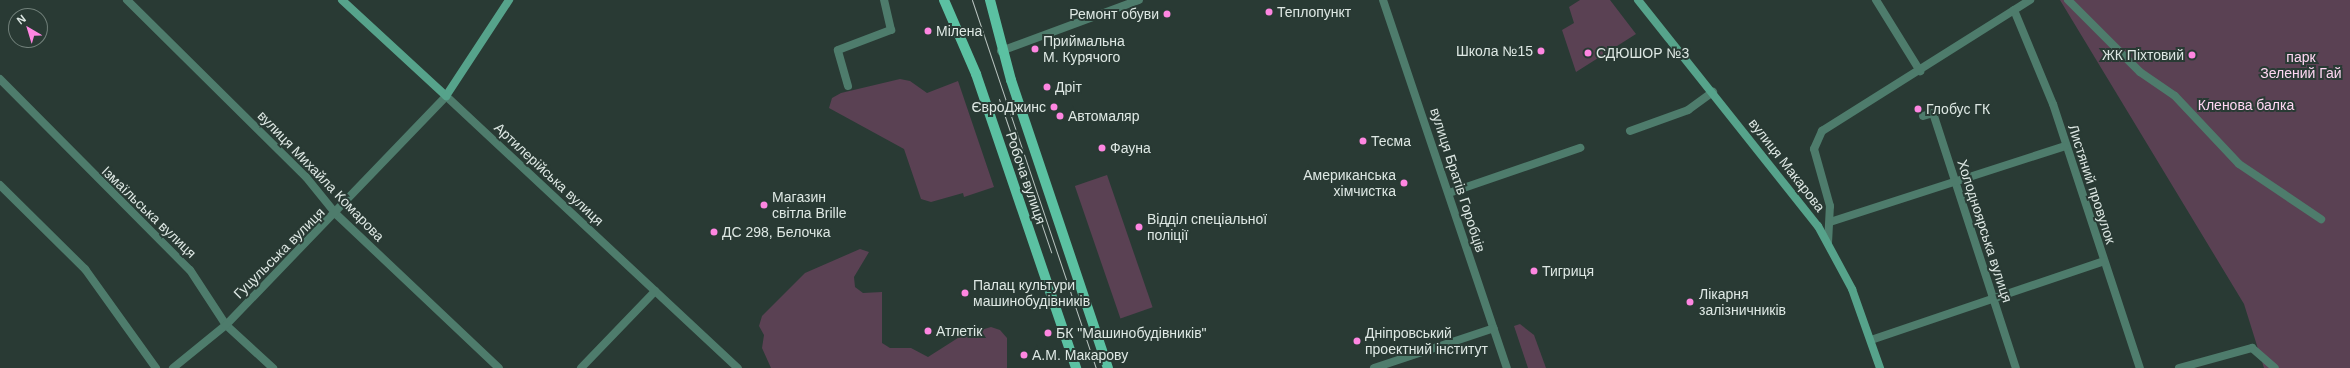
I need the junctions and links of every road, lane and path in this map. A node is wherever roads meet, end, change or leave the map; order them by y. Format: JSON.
{"nodes":[{"id":1,"x":127,"y":0,"type":"edge"},
{"id":2,"x":342,"y":0,"type":"edge"},
{"id":3,"x":509,"y":0,"type":"edge"},
{"id":4,"x":884,"y":0,"type":"edge"},
{"id":5,"x":944,"y":0,"type":"edge"},
{"id":6,"x":990,"y":0,"type":"edge"},
{"id":7,"x":1139,"y":0,"type":"edge"},
{"id":8,"x":1383,"y":0,"type":"edge"},
{"id":9,"x":1638,"y":0,"type":"edge"},
{"id":10,"x":1876,"y":0,"type":"edge"},
{"id":11,"x":2030,"y":0,"type":"edge"},
{"id":12,"x":2068,"y":0,"type":"edge"},
{"id":13,"x":2014,"y":10,"type":"junction"},
{"id":14,"x":1002,"y":50,"type":"junction"},
{"id":15,"x":1920,"y":71,"type":"junction"},
{"id":16,"x":0,"y":79,"type":"edge"},
{"id":17,"x":848,"y":86,"type":"dead end"},
{"id":18,"x":1713,"y":92,"type":"junction"},
{"id":19,"x":446,"y":96,"type":"junction"},
{"id":20,"x":1922,"y":116,"type":"dead end"},
{"id":21,"x":1630,"y":130,"type":"dead end"},
{"id":22,"x":2065,"y":146,"type":"junction"},
{"id":23,"x":1580,"y":148,"type":"dead end"},
{"id":24,"x":1955,"y":182,"type":"junction"},
{"id":25,"x":0,"y":185,"type":"edge"},
{"id":26,"x":1449,"y":193,"type":"junction"},
{"id":27,"x":336,"y":214,"type":"junction"},
{"id":28,"x":2321,"y":219,"type":"dead end"},
{"id":29,"x":1830,"y":222,"type":"junction"},
{"id":30,"x":1828,"y":243,"type":"junction"},
{"id":31,"x":2104,"y":260,"type":"junction"},
{"id":32,"x":655,"y":290,"type":"junction"},
{"id":33,"x":1993,"y":298,"type":"junction"},
{"id":34,"x":226,"y":325,"type":"junction"},
{"id":35,"x":1494,"y":328,"type":"junction"},
{"id":36,"x":1871,"y":340,"type":"junction"},
{"id":37,"x":156,"y":368,"type":"edge"},
{"id":38,"x":173,"y":368,"type":"edge"},
{"id":39,"x":273,"y":368,"type":"edge"},
{"id":40,"x":499,"y":368,"type":"edge"},
{"id":41,"x":580,"y":368,"type":"edge"},
{"id":42,"x":738,"y":368,"type":"edge"},
{"id":43,"x":1076,"y":368,"type":"edge"},
{"id":44,"x":1108,"y":368,"type":"edge"},
{"id":45,"x":1374,"y":368,"type":"edge"},
{"id":46,"x":1507,"y":368,"type":"edge"},
{"id":47,"x":1880,"y":368,"type":"edge"},
{"id":48,"x":2016,"y":368,"type":"edge"},
{"id":49,"x":2140,"y":368,"type":"edge"},
{"id":50,"x":2179,"y":368,"type":"edge"},
{"id":51,"x":2275,"y":368,"type":"edge"}],
"edges":[{"from":1,"to":27,"type":"street","name":"вулиця Михайла Комарова"},
{"from":2,"to":19,"type":"street","name":"Артилерійська вулиця"},
{"from":3,"to":19,"type":"street"},
{"from":4,"to":17,"type":"street"},
{"from":5,"to":43,"type":"main road","name":"Робоча вулиця"},
{"from":6,"to":14,"type":"main road","name":"Робоча вулиця"},
{"from":7,"to":14,"type":"street"},
{"from":8,"to":26,"type":"street","name":"вулиця Братів Горобців"},
{"from":9,"to":18,"type":"street","name":"вулиця Макарова"},
{"from":10,"to":15,"type":"street"},
{"from":11,"to":13,"type":"street"},
{"from":12,"to":28,"type":"street"},
{"from":13,"to":15,"type":"street"},
{"from":13,"to":22,"type":"street","name":"Листяний провулок"},
{"from":14,"to":44,"type":"main road","name":"Робоча вулиця"},
{"from":15,"to":29,"type":"street"},
{"from":16,"to":34,"type":"street","name":"Ізмаїльська вулиця"},
{"from":18,"to":21,"type":"street"},
{"from":18,"to":30,"type":"street","name":"вулиця Макарова"},
{"from":19,"to":27,"type":"street","name":"Гуцульська вулиця"},
{"from":19,"to":32,"type":"street","name":"Артилерійська вулиця"},
{"from":20,"to":24,"type":"street","name":"Холодноярська вулиця"},
{"from":22,"to":24,"type":"street"},
{"from":22,"to":31,"type":"street","name":"Листяний провулок"},
{"from":23,"to":26,"type":"street"},
{"from":24,"to":29,"type":"street"},
{"from":24,"to":33,"type":"street","name":"Холодноярська вулиця"},
{"from":25,"to":37,"type":"street"},
{"from":26,"to":35,"type":"street","name":"вулиця Братів Горобців"},
{"from":27,"to":34,"type":"street","name":"Гуцульська вулиця"},
{"from":27,"to":40,"type":"street","name":"вулиця Михайла Комарова"},
{"from":29,"to":30,"type":"street"},
{"from":30,"to":36,"type":"street","name":"вулиця Макарова"},
{"from":31,"to":33,"type":"street"},
{"from":31,"to":49,"type":"street","name":"Листяний провулок"},
{"from":32,"to":41,"type":"street"},
{"from":32,"to":42,"type":"street","name":"Артилерійська вулиця"},
{"from":33,"to":36,"type":"street"},
{"from":33,"to":48,"type":"street","name":"Холодноярська вулиця"},
{"from":34,"to":38,"type":"street","name":"Гуцульська вулиця"},
{"from":34,"to":39,"type":"street","name":"Ізмаїльська вулиця"},
{"from":35,"to":45,"type":"street"},
{"from":35,"to":46,"type":"street","name":"вулиця Братів Горобців"},
{"from":36,"to":47,"type":"street","name":"вулиця Макарова"},
{"from":50,"to":51,"type":"street"}]}
